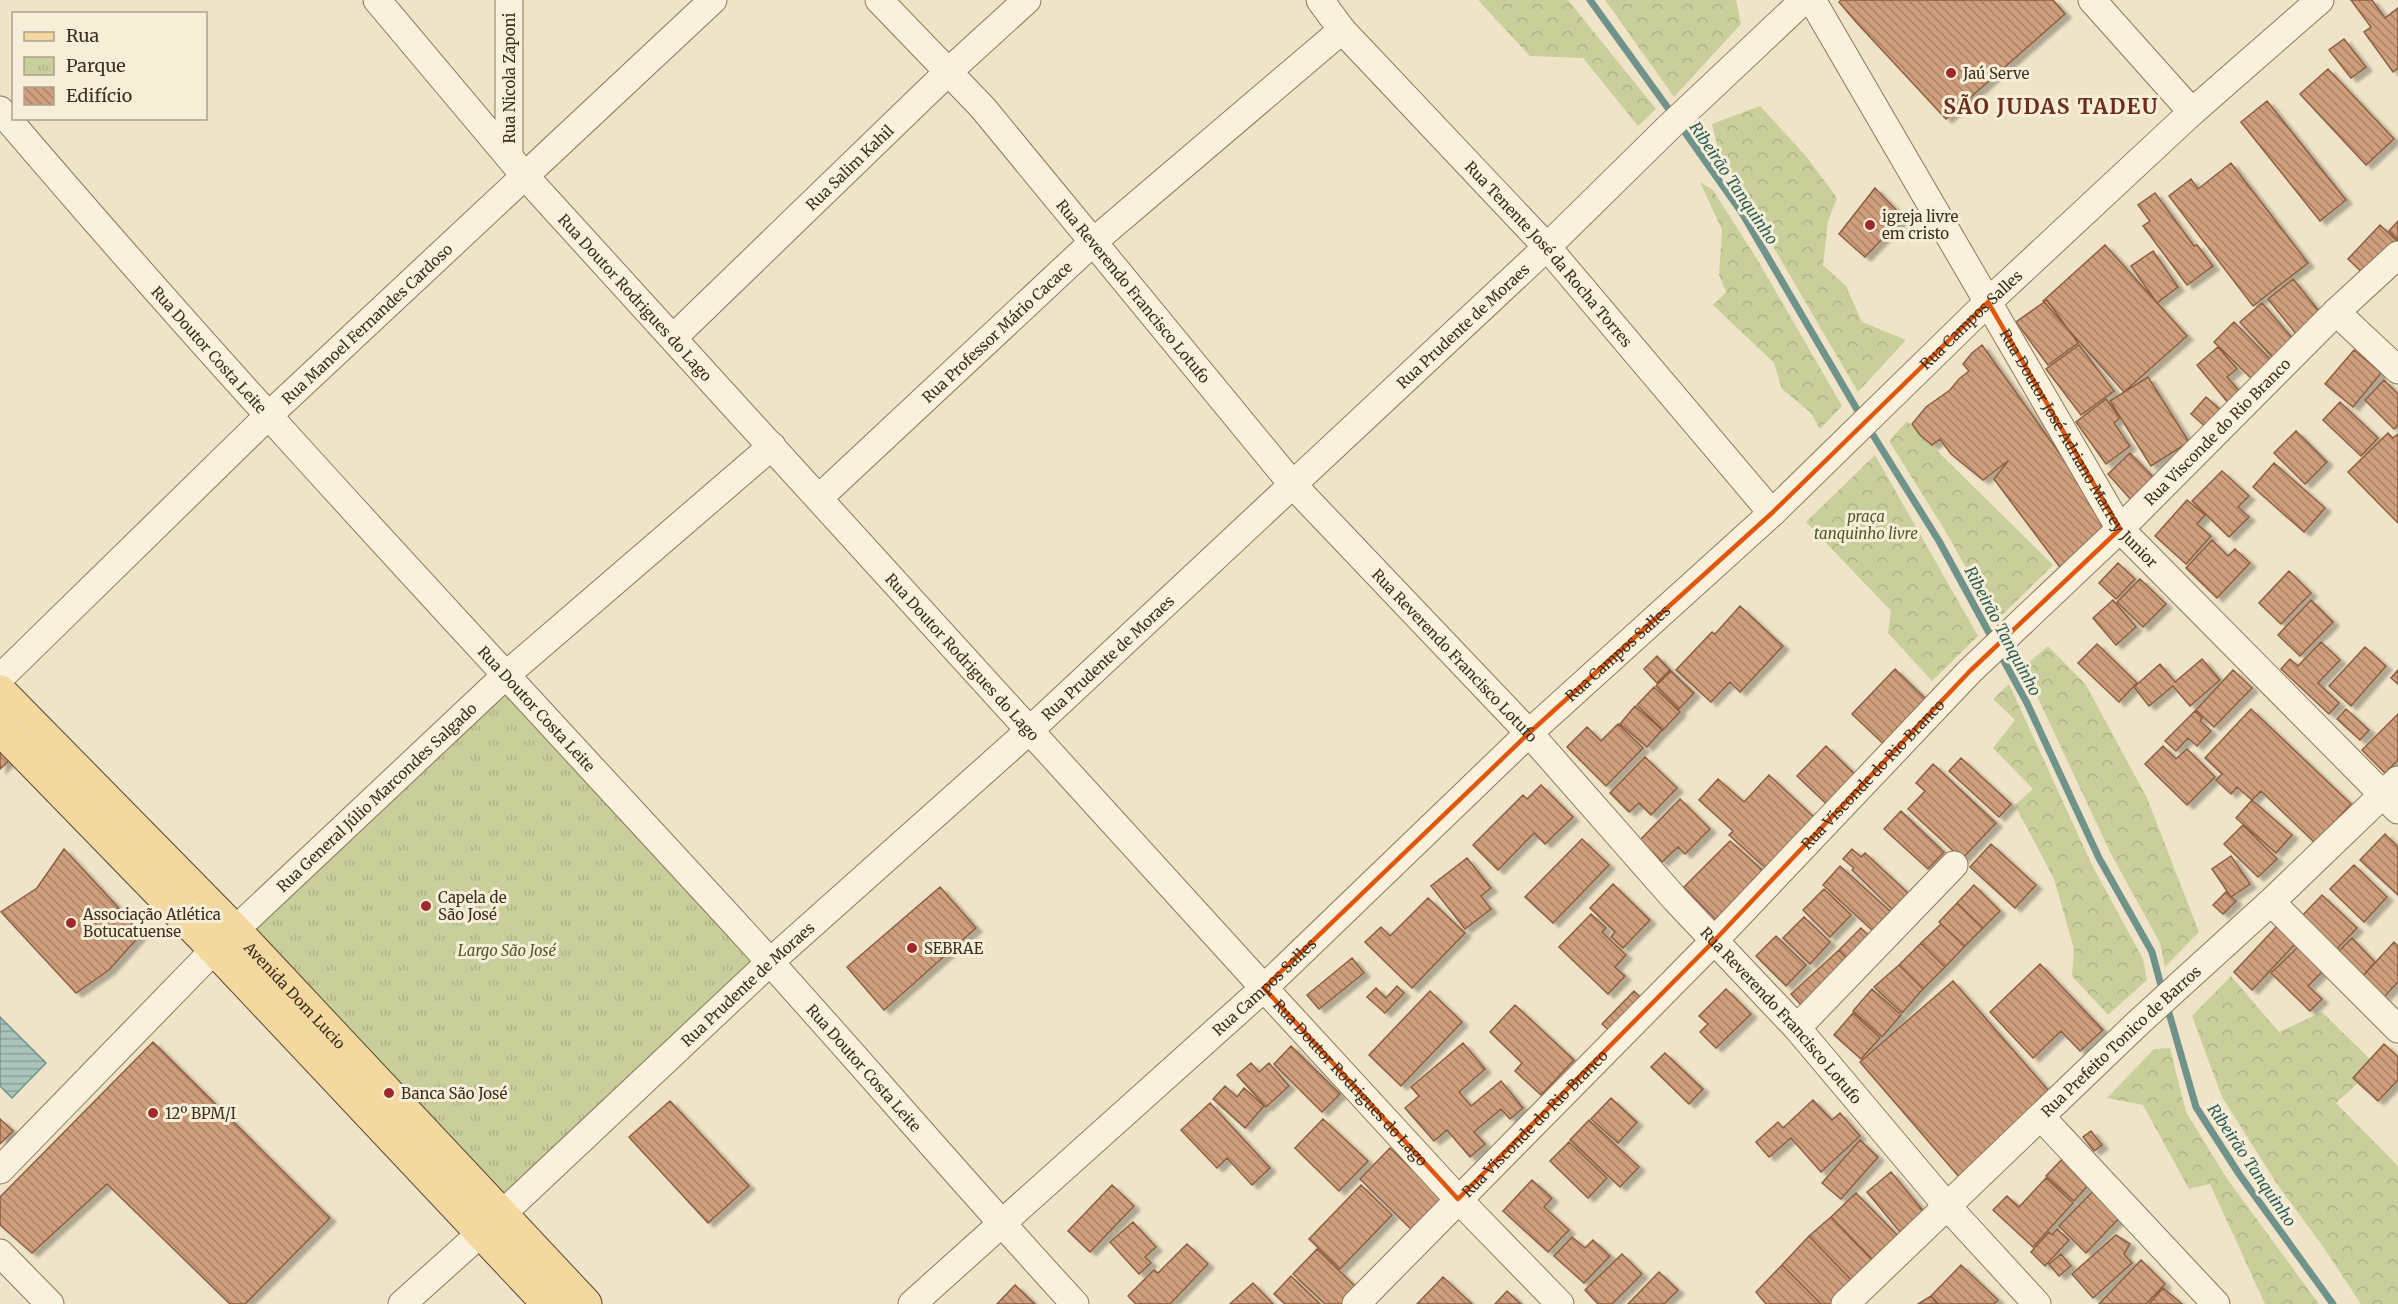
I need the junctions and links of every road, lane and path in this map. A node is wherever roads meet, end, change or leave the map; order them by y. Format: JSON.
{"nodes":[{"id":1,"x":376,"y":0,"type":"edge"},
{"id":2,"x":509,"y":0,"type":"edge"},
{"id":3,"x":713,"y":0,"type":"edge"},
{"id":4,"x":879,"y":0,"type":"edge"},
{"id":5,"x":1027,"y":0,"type":"edge"},
{"id":6,"x":1320,"y":0,"type":"edge"},
{"id":7,"x":1804,"y":0,"type":"edge"},
{"id":8,"x":1812,"y":0,"type":"edge"},
{"id":9,"x":2092,"y":0,"type":"edge"},
{"id":10,"x":2320,"y":0,"type":"edge"},
{"id":11,"x":1342,"y":30,"type":"junction"},
{"id":12,"x":948,"y":72,"type":"junction"},
{"id":13,"x":0,"y":110,"type":"edge"},
{"id":14,"x":2192,"y":112,"type":"junction"},
{"id":15,"x":517,"y":166,"type":"junction"},
{"id":16,"x":1093,"y":242,"type":"junction"},
{"id":17,"x":1547,"y":247,"type":"junction"},
{"id":18,"x":2398,"y":255,"type":"edge"},
{"id":19,"x":1988,"y":302,"type":"junction"},
{"id":20,"x":2336,"y":312,"type":"junction"},
{"id":21,"x":674,"y":337,"type":"junction"},
{"id":22,"x":2398,"y":370,"type":"edge"},
{"id":23,"x":268,"y":416,"type":"junction"},
{"id":24,"x":772,"y":446,"type":"junction"},
{"id":25,"x":1293,"y":485,"type":"junction"},
{"id":26,"x":820,"y":497,"type":"junction"},
{"id":27,"x":1772,"y":513,"type":"junction"},
{"id":28,"x":2120,"y":529,"type":"junction"},
{"id":29,"x":506,"y":675,"type":"junction"},
{"id":30,"x":0,"y":678,"type":"edge"},
{"id":31,"x":0,"y":692,"type":"edge"},
{"id":32,"x":0,"y":728,"type":"edge"},
{"id":33,"x":1030,"y":730,"type":"junction"},
{"id":34,"x":1529,"y":733,"type":"junction"},
{"id":35,"x":2393,"y":795,"type":"edge"},
{"id":36,"x":1954,"y":866,"type":"dead end"},
{"id":37,"x":2271,"y":902,"type":"junction"},
{"id":38,"x":225,"y":940,"type":"junction"},
{"id":39,"x":1713,"y":942,"type":"junction"},
{"id":40,"x":770,"y":962,"type":"junction"},
{"id":41,"x":1264,"y":988,"type":"junction"},
{"id":42,"x":1797,"y":1028,"type":"junction"},
{"id":43,"x":2398,"y":1029,"type":"edge"},
{"id":44,"x":2041,"y":1117,"type":"junction"},
{"id":45,"x":0,"y":1170,"type":"edge"},
{"id":46,"x":1458,"y":1199,"type":"junction"},
{"id":47,"x":1947,"y":1206,"type":"junction"},
{"id":48,"x":491,"y":1224,"type":"junction"},
{"id":49,"x":1001,"y":1224,"type":"junction"},
{"id":50,"x":0,"y":1253,"type":"edge"},
{"id":51,"x":50,"y":1304,"type":"edge"},
{"id":52,"x":402,"y":1304,"type":"edge"},
{"id":53,"x":549,"y":1304,"type":"edge"},
{"id":54,"x":585,"y":1304,"type":"edge"},
{"id":55,"x":912,"y":1304,"type":"edge"},
{"id":56,"x":1075,"y":1304,"type":"edge"},
{"id":57,"x":1356,"y":1304,"type":"edge"},
{"id":58,"x":1560,"y":1304,"type":"edge"},
{"id":59,"x":1845,"y":1304,"type":"edge"},
{"id":60,"x":2037,"y":1304,"type":"edge"},
{"id":61,"x":2216,"y":1304,"type":"edge"}],
"edges":[{"from":1,"to":15,"type":"street","name":"Rua Doutor Rodrigues do Lago"},
{"from":2,"to":15,"type":"street","name":"Rua Nicola Zaponi"},
{"from":3,"to":15,"type":"street","name":"Rua Manoel Fernandes Cardoso"},
{"from":4,"to":12,"type":"street","name":"Rua Reverendo Francisco Lotufo"},
{"from":5,"to":12,"type":"street","name":"Rua Salim Kahil"},
{"from":6,"to":11,"type":"street","name":"Rua Tenente José da Rocha Torres"},
{"from":7,"to":17,"type":"street","name":"Rua Prudente de Moraes"},
{"from":8,"to":19,"type":"street","name":"Rua Doutor José Adriano Marrey Junior"},
{"from":9,"to":14,"type":"street"},
{"from":10,"to":14,"type":"street","name":"Rua Campos Salles"},
{"from":11,"to":16,"type":"street","name":"Rua Professor Mário Cacace"},
{"from":11,"to":17,"type":"street","name":"Rua Tenente José da Rocha Torres"},
{"from":12,"to":16,"type":"street","name":"Rua Reverendo Francisco Lotufo"},
{"from":12,"to":21,"type":"street","name":"Rua Salim Kahil"},
{"from":13,"to":23,"type":"street","name":"Rua Doutor Costa Leite"},
{"from":14,"to":19,"type":"street","name":"Rua Campos Salles"},
{"from":15,"to":21,"type":"street","name":"Rua Doutor Rodrigues do Lago"},
{"from":15,"to":23,"type":"street","name":"Rua Manoel Fernandes Cardoso"},
{"from":16,"to":25,"type":"street","name":"Rua Reverendo Francisco Lotufo"},
{"from":16,"to":26,"type":"street","name":"Rua Professor Mário Cacace"},
{"from":17,"to":25,"type":"street","name":"Rua Prudente de Moraes"},
{"from":17,"to":27,"type":"street","name":"Rua Tenente José da Rocha Torres"},
{"from":18,"to":20,"type":"street","name":"Rua Visconde do Rio Branco"},
{"from":19,"to":27,"type":"street","name":"Rua Campos Salles"},
{"from":19,"to":28,"type":"street","name":"Rua Doutor José Adriano Marrey Junior"},
{"from":20,"to":22,"type":"street"},
{"from":20,"to":28,"type":"street","name":"Rua Visconde do Rio Branco"},
{"from":21,"to":24,"type":"street","name":"Rua Doutor Rodrigues do Lago"},
{"from":23,"to":29,"type":"street","name":"Rua Doutor Costa Leite"},
{"from":23,"to":30,"type":"street","name":"Rua Manoel Fernandes Cardoso"},
{"from":24,"to":26,"type":"street","name":"Rua Doutor Rodrigues do Lago"},
{"from":24,"to":29,"type":"street","name":"Rua General Júlio Marcondes Salgado"},
{"from":25,"to":33,"type":"street","name":"Rua Prudente de Moraes"},
{"from":25,"to":34,"type":"street","name":"Rua Reverendo Francisco Lotufo"},
{"from":26,"to":33,"type":"street","name":"Rua Doutor Rodrigues do Lago"},
{"from":27,"to":34,"type":"street","name":"Rua Campos Salles"},
{"from":28,"to":35,"type":"street","name":"Rua Doutor José Adriano Marrey Junior"},
{"from":28,"to":39,"type":"street","name":"Rua Visconde do Rio Branco"},
{"from":29,"to":38,"type":"street","name":"Rua General Júlio Marcondes Salgado"},
{"from":29,"to":40,"type":"street","name":"Rua Doutor Costa Leite"},
{"from":31,"to":38,"type":"main road","name":"Avenida Dom Lucio"},
{"from":32,"to":38,"type":"main road","name":"Avenida Dom Lucio"},
{"from":33,"to":40,"type":"street","name":"Rua Prudente de Moraes"},
{"from":33,"to":41,"type":"street","name":"Rua Doutor Rodrigues do Lago"},
{"from":34,"to":39,"type":"street","name":"Rua Reverendo Francisco Lotufo"},
{"from":34,"to":41,"type":"street","name":"Rua Campos Salles"},
{"from":35,"to":37,"type":"street","name":"Rua Prefeito Tonico de Barros"},
{"from":36,"to":42,"type":"street"},
{"from":37,"to":43,"type":"street"},
{"from":37,"to":44,"type":"street","name":"Rua Prefeito Tonico de Barros"},
{"from":38,"to":45,"type":"street","name":"Rua General Júlio Marcondes Salgado"},
{"from":38,"to":48,"type":"main road","name":"Avenida Dom Lucio"},
{"from":39,"to":42,"type":"street","name":"Rua Reverendo Francisco Lotufo"},
{"from":39,"to":46,"type":"street","name":"Rua Visconde do Rio Branco"},
{"from":40,"to":48,"type":"street","name":"Rua Prudente de Moraes"},
{"from":40,"to":49,"type":"street","name":"Rua Doutor Costa Leite"},
{"from":41,"to":46,"type":"street","name":"Rua Doutor Rodrigues do Lago"},
{"from":41,"to":49,"type":"street","name":"Rua Campos Salles"},
{"from":42,"to":47,"type":"street","name":"Rua Reverendo Francisco Lotufo"},
{"from":44,"to":47,"type":"street","name":"Rua Prefeito Tonico de Barros"},
{"from":44,"to":61,"type":"street"},
{"from":46,"to":57,"type":"street","name":"Rua Visconde do Rio Branco"},
{"from":46,"to":58,"type":"street","name":"Rua Doutor Rodrigues do Lago"},
{"from":47,"to":59,"type":"street","name":"Rua Prefeito Tonico de Barros"},
{"from":47,"to":60,"type":"street","name":"Rua Reverendo Francisco Lotufo"},
{"from":48,"to":52,"type":"street","name":"Rua Prudente de Moraes"},
{"from":48,"to":53,"type":"main road","name":"Avenida Dom Lucio"},
{"from":48,"to":54,"type":"main road","name":"Avenida Dom Lucio"},
{"from":49,"to":55,"type":"street","name":"Rua Campos Salles"},
{"from":49,"to":56,"type":"street","name":"Rua Doutor Costa Leite"},
{"from":50,"to":51,"type":"street"}]}
